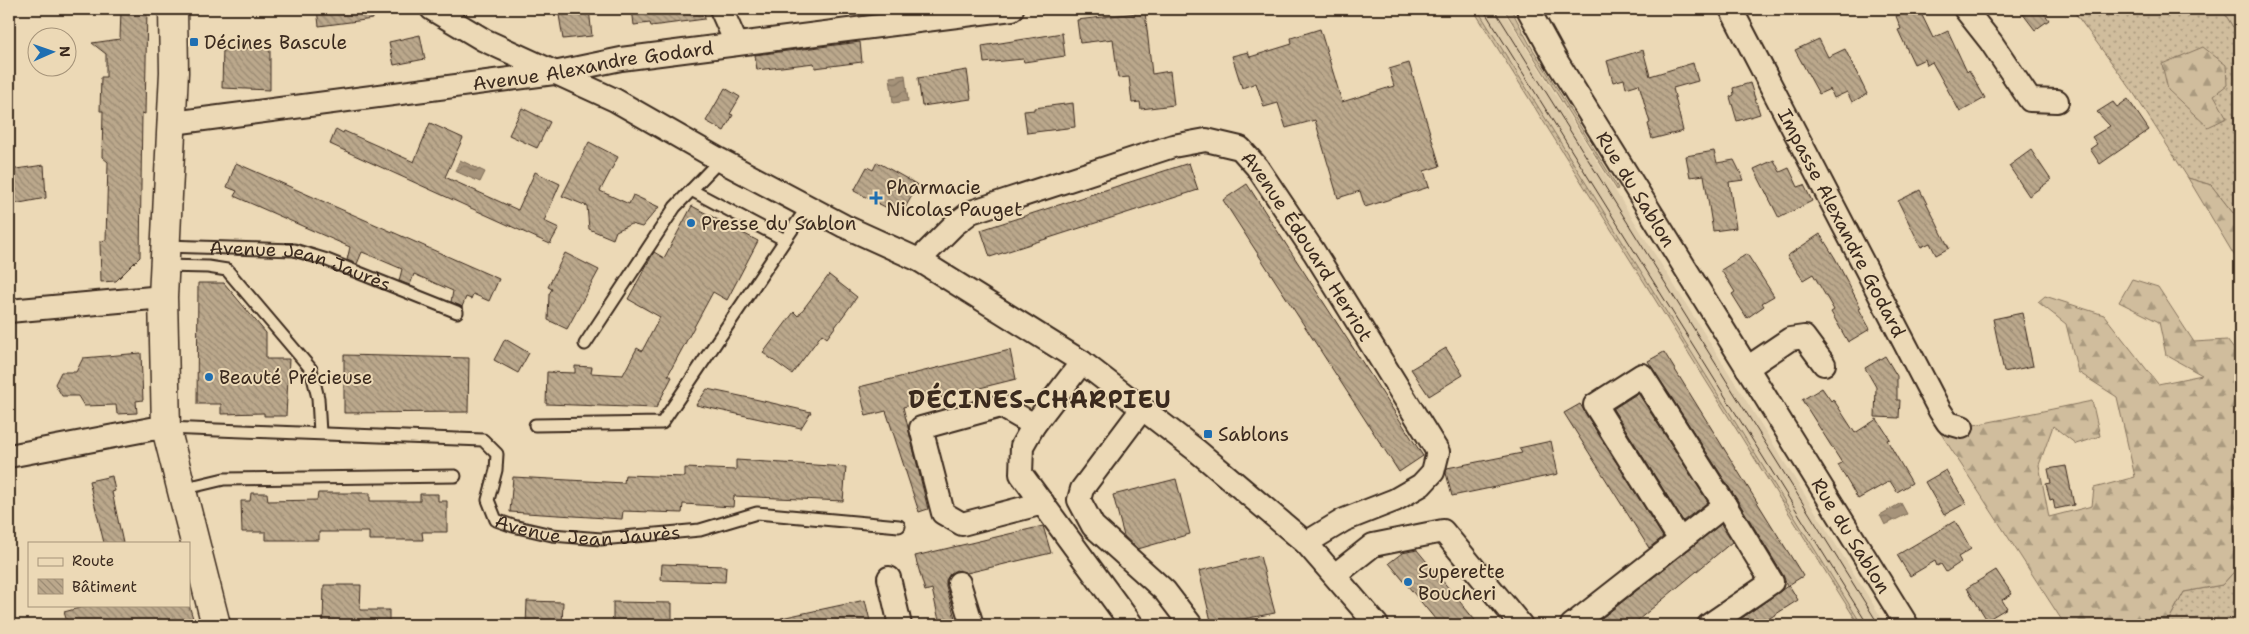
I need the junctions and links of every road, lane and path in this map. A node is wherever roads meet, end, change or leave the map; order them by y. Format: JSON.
{"nodes":[{"id":1,"x":173,"y":9,"type":"edge"},
{"id":2,"x":432,"y":9,"type":"edge"},
{"id":3,"x":721,"y":9,"type":"edge"},
{"id":4,"x":1012,"y":9,"type":"edge"},
{"id":5,"x":1528,"y":9,"type":"edge"},
{"id":6,"x":1731,"y":9,"type":"edge"},
{"id":7,"x":1965,"y":9,"type":"edge"},
{"id":8,"x":736,"y":43,"type":"junction"},
{"id":9,"x":554,"y":73,"type":"junction"},
{"id":10,"x":2057,"y":101,"type":"dead end"},
{"id":11,"x":173,"y":124,"type":"junction"},
{"id":12,"x":720,"y":160,"type":"junction"},
{"id":13,"x":691,"y":190,"type":"junction"},
{"id":14,"x":808,"y":206,"type":"junction"},
{"id":15,"x":786,"y":240,"type":"junction"},
{"id":16,"x":165,"y":256,"type":"junction"},
{"id":17,"x":919,"y":260,"type":"junction"},
{"id":18,"x":163,"y":297,"type":"junction"},
{"id":19,"x":9,"y":311,"type":"edge"},
{"id":20,"x":457,"y":312,"type":"dead end"},
{"id":21,"x":585,"y":344,"type":"dead end"},
{"id":22,"x":1082,"y":362,"type":"junction"},
{"id":23,"x":1824,"y":364,"type":"dead end"},
{"id":24,"x":1747,"y":368,"type":"junction"},
{"id":25,"x":1142,"y":409,"type":"junction"},
{"id":26,"x":535,"y":425,"type":"dead end"},
{"id":27,"x":1034,"y":425,"type":"junction"},
{"id":28,"x":1962,"y":427,"type":"dead end"},
{"id":29,"x":166,"y":428,"type":"junction"},
{"id":30,"x":320,"y":433,"type":"junction"},
{"id":31,"x":9,"y":456,"type":"edge"},
{"id":32,"x":455,"y":476,"type":"dead end"},
{"id":33,"x":182,"y":489,"type":"junction"},
{"id":34,"x":1043,"y":503,"type":"junction"},
{"id":35,"x":1725,"y":505,"type":"junction"},
{"id":36,"x":899,"y":526,"type":"dead end"},
{"id":37,"x":1680,"y":540,"type":"junction"},
{"id":38,"x":1306,"y":543,"type":"junction"},
{"id":39,"x":1335,"y":575,"type":"junction"},
{"id":40,"x":889,"y":578,"type":"dead end"},
{"id":41,"x":959,"y":583,"type":"dead end"},
{"id":42,"x":216,"y":625,"type":"edge"},
{"id":43,"x":900,"y":625,"type":"edge"},
{"id":44,"x":972,"y":625,"type":"edge"},
{"id":45,"x":1132,"y":625,"type":"edge"},
{"id":46,"x":1191,"y":625,"type":"edge"},
{"id":47,"x":1377,"y":625,"type":"edge"},
{"id":48,"x":1521,"y":625,"type":"edge"},
{"id":49,"x":1572,"y":625,"type":"edge"},
{"id":50,"x":1709,"y":625,"type":"edge"},
{"id":51,"x":1907,"y":625,"type":"edge"}],
"edges":[{"from":1,"to":11,"type":"main road"},
{"from":2,"to":9,"type":"street"},
{"from":3,"to":8,"type":"street"},
{"from":4,"to":8,"type":"street","name":"Avenue Alexandre Godard"},
{"from":5,"to":24,"type":"street","name":"Rue du Sablon"},
{"from":6,"to":28,"type":"street","name":"Impasse Alexandre Godard"},
{"from":7,"to":10,"type":"street"},
{"from":8,"to":9,"type":"street","name":"Avenue Alexandre Godard"},
{"from":9,"to":11,"type":"street","name":"Avenue Alexandre Godard"},
{"from":9,"to":12,"type":"street"},
{"from":11,"to":16,"type":"main road"},
{"from":12,"to":13,"type":"lane"},
{"from":12,"to":14,"type":"street"},
{"from":13,"to":15,"type":"lane"},
{"from":13,"to":21,"type":"lane"},
{"from":14,"to":15,"type":"lane"},
{"from":14,"to":17,"type":"street"},
{"from":15,"to":26,"type":"lane"},
{"from":16,"to":18,"type":"main road"},
{"from":16,"to":20,"type":"lane","name":"Avenue Jean Jaurès"},
{"from":16,"to":30,"type":"lane","name":"Avenue Jean Jaurès"},
{"from":17,"to":22,"type":"street"},
{"from":17,"to":38,"type":"street","name":"Avenue Édouard Herriot"},
{"from":18,"to":19,"type":"street"},
{"from":18,"to":29,"type":"main road"},
{"from":22,"to":25,"type":"street"},
{"from":22,"to":27,"type":"street"},
{"from":23,"to":24,"type":"street"},
{"from":24,"to":51,"type":"street","name":"Rue du Sablon"},
{"from":25,"to":38,"type":"street"},
{"from":25,"to":46,"type":"street"},
{"from":27,"to":34,"type":"street"},
{"from":27,"to":34,"type":"street"},
{"from":29,"to":30,"type":"lane","name":"Avenue Jean Jaurès"},
{"from":29,"to":31,"type":"street"},
{"from":29,"to":33,"type":"main road"},
{"from":30,"to":36,"type":"lane","name":"Avenue Jean Jaurès"},
{"from":32,"to":33,"type":"lane"},
{"from":33,"to":42,"type":"main road"},
{"from":34,"to":45,"type":"street"},
{"from":35,"to":37,"type":"street"},
{"from":35,"to":37,"type":"street"},
{"from":35,"to":50,"type":"street"},
{"from":37,"to":49,"type":"street"},
{"from":38,"to":39,"type":"street"},
{"from":39,"to":47,"type":"street"},
{"from":39,"to":48,"type":"street"},
{"from":40,"to":43,"type":"street"},
{"from":41,"to":44,"type":"street"}]}
